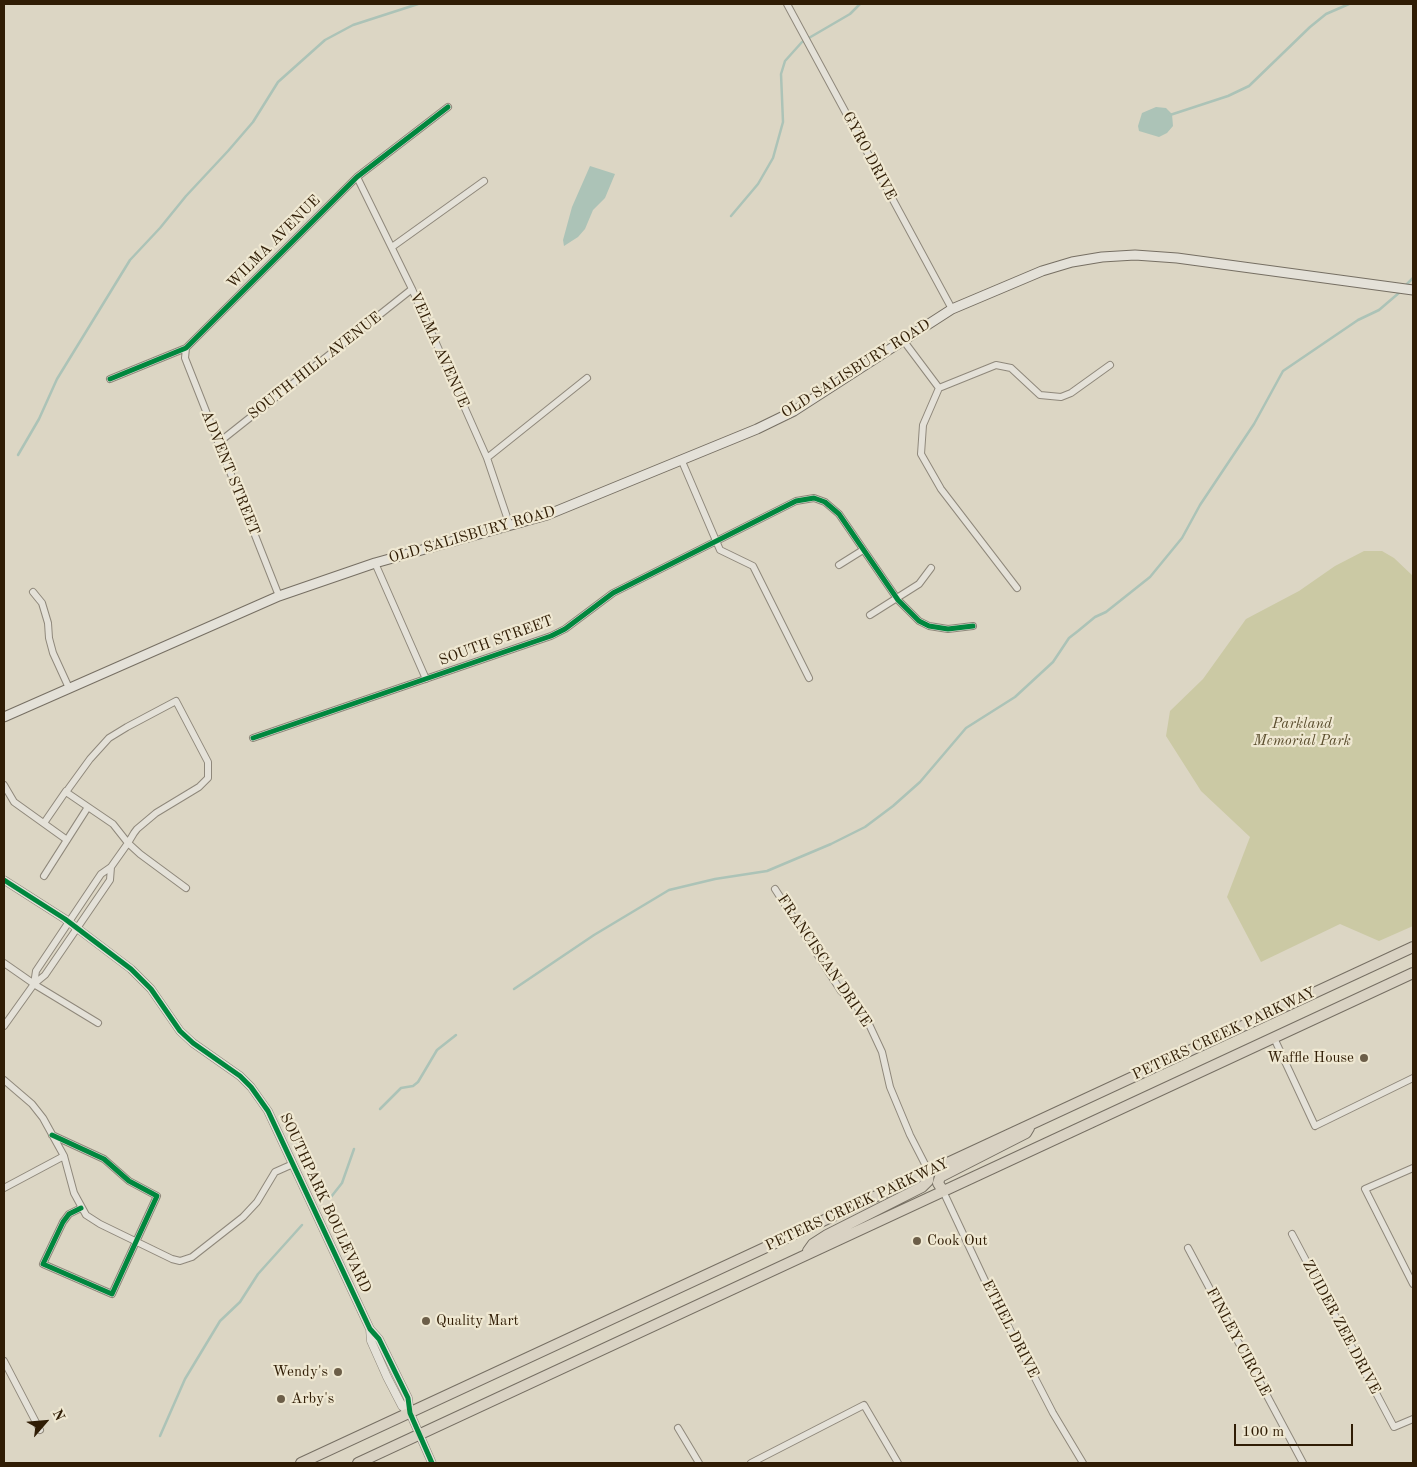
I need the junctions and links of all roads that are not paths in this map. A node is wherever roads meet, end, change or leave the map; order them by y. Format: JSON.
{"nodes":[{"id":1,"x":787,"y":4,"type":"edge"},
{"id":2,"x":448,"y":107,"type":"dead end"},
{"id":3,"x":357,"y":177,"type":"junction"},
{"id":4,"x":484,"y":181,"type":"dead end"},
{"id":5,"x":392,"y":247,"type":"junction"},
{"id":6,"x":412,"y":289,"type":"junction"},
{"id":7,"x":1413,"y":290,"type":"edge"},
{"id":8,"x":952,"y":309,"type":"junction"},
{"id":9,"x":903,"y":340,"type":"junction"},
{"id":10,"x":186,"y":348,"type":"junction"},
{"id":11,"x":1110,"y":366,"type":"dead end"},
{"id":12,"x":587,"y":378,"type":"dead end"},
{"id":13,"x":110,"y":379,"type":"dead end"},
{"id":14,"x":939,"y":388,"type":"junction"},
{"id":15,"x":218,"y":443,"type":"junction"},
{"id":16,"x":487,"y":458,"type":"junction"},
{"id":17,"x":681,"y":459,"type":"junction"},
{"id":18,"x":510,"y":526,"type":"junction"},
{"id":19,"x":715,"y":540,"type":"junction"},
{"id":20,"x":863,"y":550,"type":"junction"},
{"id":21,"x":375,"y":563,"type":"junction"},
{"id":22,"x":839,"y":565,"type":"dead end"},
{"id":23,"x":931,"y":568,"type":"dead end"},
{"id":24,"x":1017,"y":588,"type":"dead end"},
{"id":25,"x":34,"y":592,"type":"dead end"},
{"id":26,"x":279,"y":596,"type":"junction"},
{"id":27,"x":898,"y":600,"type":"junction"},
{"id":28,"x":870,"y":615,"type":"dead end"},
{"id":29,"x":973,"y":626,"type":"dead end"},
{"id":30,"x":809,"y":678,"type":"dead end"},
{"id":31,"x":426,"y":680,"type":"junction"},
{"id":32,"x":69,"y":688,"type":"junction"},
{"id":33,"x":4,"y":717,"type":"edge"},
{"id":34,"x":253,"y":738,"type":"dead end"},
{"id":35,"x":4,"y":785,"type":"edge"},
{"id":36,"x":66,"y":792,"type":"junction"},
{"id":37,"x":88,"y":806,"type":"junction"},
{"id":38,"x":44,"y":823,"type":"junction"},
{"id":39,"x":67,"y":840,"type":"junction"},
{"id":40,"x":128,"y":843,"type":"junction"},
{"id":41,"x":111,"y":867,"type":"junction"},
{"id":42,"x":44,"y":876,"type":"dead end"},
{"id":43,"x":4,"y":880,"type":"edge"},
{"id":44,"x":186,"y":888,"type":"dead end"},
{"id":45,"x":775,"y":889,"type":"dead end"},
{"id":46,"x":69,"y":922,"type":"junction"},
{"id":47,"x":77,"y":928,"type":"junction"},
{"id":48,"x":1413,"y":947,"type":"edge"},
{"id":49,"x":47,"y":954,"type":"junction"},
{"id":50,"x":56,"y":960,"type":"junction"},
{"id":51,"x":4,"y":962,"type":"edge"},
{"id":52,"x":1413,"y":973,"type":"edge"},
{"id":53,"x":34,"y":984,"type":"junction"},
{"id":54,"x":98,"y":1023,"type":"dead end"},
{"id":55,"x":4,"y":1026,"type":"edge"},
{"id":56,"x":1274,"y":1038,"type":"junction"},
{"id":57,"x":1413,"y":1078,"type":"edge"},
{"id":58,"x":4,"y":1080,"type":"edge"},
{"id":59,"x":1032,"y":1123,"type":"junction"},
{"id":60,"x":52,"y":1135,"type":"junction"},
{"id":61,"x":64,"y":1156,"type":"junction"},
{"id":62,"x":293,"y":1164,"type":"junction"},
{"id":63,"x":1413,"y":1168,"type":"edge"},
{"id":64,"x":929,"y":1172,"type":"junction"},
{"id":65,"x":4,"y":1188,"type":"edge"},
{"id":66,"x":943,"y":1191,"type":"junction"},
{"id":67,"x":81,"y":1208,"type":"junction"},
{"id":68,"x":1292,"y":1234,"type":"dead end"},
{"id":69,"x":136,"y":1243,"type":"junction"},
{"id":70,"x":1188,"y":1248,"type":"dead end"},
{"id":71,"x":805,"y":1255,"type":"junction"},
{"id":72,"x":1413,"y":1284,"type":"edge"},
{"id":73,"x":4,"y":1362,"type":"edge"},
{"id":74,"x":410,"y":1413,"type":"junction"},
{"id":75,"x":1413,"y":1419,"type":"edge"},
{"id":76,"x":678,"y":1428,"type":"dead end"},
{"id":77,"x":40,"y":1430,"type":"dead end"},
{"id":78,"x":420,"y":1435,"type":"junction"},
{"id":79,"x":301,"y":1463,"type":"edge"},
{"id":80,"x":358,"y":1463,"type":"edge"},
{"id":81,"x":432,"y":1463,"type":"edge"},
{"id":82,"x":699,"y":1463,"type":"edge"},
{"id":83,"x":751,"y":1463,"type":"edge"},
{"id":84,"x":898,"y":1463,"type":"edge"},
{"id":85,"x":1083,"y":1463,"type":"edge"},
{"id":86,"x":1303,"y":1463,"type":"edge"}],
"edges":[{"from":1,"to":8,"type":"street","name":"GYRO DRIVE"},
{"from":2,"to":3,"type":"street","name":"WILMA AVENUE"},
{"from":3,"to":5,"type":"street","name":"VELMA AVENUE"},
{"from":3,"to":10,"type":"street","name":"WILMA AVENUE"},
{"from":4,"to":5,"type":"street"},
{"from":5,"to":6,"type":"street","name":"VELMA AVENUE"},
{"from":6,"to":15,"type":"street","name":"SOUTH HILL AVENUE"},
{"from":6,"to":16,"type":"street","name":"VELMA AVENUE"},
{"from":7,"to":8,"type":"main road","name":"OLD SALISBURY ROAD"},
{"from":8,"to":9,"type":"main road","name":"OLD SALISBURY ROAD"},
{"from":9,"to":14,"type":"street"},
{"from":9,"to":17,"type":"main road","name":"OLD SALISBURY ROAD"},
{"from":10,"to":13,"type":"street","name":"WILMA AVENUE"},
{"from":10,"to":15,"type":"street","name":"ADVENT STREET"},
{"from":11,"to":14,"type":"street"},
{"from":12,"to":16,"type":"street"},
{"from":14,"to":24,"type":"street"},
{"from":15,"to":26,"type":"street","name":"ADVENT STREET"},
{"from":16,"to":18,"type":"street","name":"VELMA AVENUE"},
{"from":17,"to":18,"type":"main road","name":"OLD SALISBURY ROAD"},
{"from":17,"to":19,"type":"street"},
{"from":18,"to":21,"type":"main road","name":"OLD SALISBURY ROAD"},
{"from":19,"to":20,"type":"street","name":"SOUTH STREET"},
{"from":19,"to":30,"type":"street"},
{"from":19,"to":31,"type":"street","name":"SOUTH STREET"},
{"from":20,"to":22,"type":"street"},
{"from":20,"to":27,"type":"street"},
{"from":21,"to":26,"type":"main road","name":"OLD SALISBURY ROAD"},
{"from":21,"to":31,"type":"street"},
{"from":23,"to":27,"type":"street"},
{"from":25,"to":32,"type":"street"},
{"from":26,"to":32,"type":"main road","name":"OLD SALISBURY ROAD"},
{"from":27,"to":28,"type":"street"},
{"from":27,"to":29,"type":"street"},
{"from":31,"to":34,"type":"street","name":"SOUTH STREET"},
{"from":32,"to":33,"type":"main road","name":"OLD SALISBURY ROAD"},
{"from":35,"to":38,"type":"street"},
{"from":36,"to":37,"type":"street"},
{"from":36,"to":38,"type":"street"},
{"from":36,"to":40,"type":"street"},
{"from":37,"to":39,"type":"street"},
{"from":37,"to":40,"type":"street"},
{"from":38,"to":39,"type":"street"},
{"from":39,"to":42,"type":"street"},
{"from":40,"to":41,"type":"street"},
{"from":40,"to":44,"type":"street"},
{"from":41,"to":46,"type":"street"},
{"from":41,"to":47,"type":"street"},
{"from":43,"to":46,"type":"street","name":"SOUTHPARK BOULEVARD"},
{"from":45,"to":64,"type":"street","name":"FRANCISCAN DRIVE"},
{"from":46,"to":47,"type":"street","name":"SOUTHPARK BOULEVARD"},
{"from":46,"to":49,"type":"street"},
{"from":47,"to":50,"type":"street"},
{"from":47,"to":62,"type":"street","name":"SOUTHPARK BOULEVARD"},
{"from":48,"to":59,"type":"main road","name":"PETERS CREEK PARKWAY"},
{"from":49,"to":50,"type":"street"},
{"from":49,"to":53,"type":"street"},
{"from":50,"to":53,"type":"street"},
{"from":51,"to":53,"type":"street"},
{"from":52,"to":56,"type":"main road","name":"PETERS CREEK PARKWAY"},
{"from":53,"to":54,"type":"street"},
{"from":53,"to":55,"type":"street"},
{"from":56,"to":57,"type":"street"},
{"from":56,"to":66,"type":"main road","name":"PETERS CREEK PARKWAY"},
{"from":58,"to":60,"type":"street"},
{"from":59,"to":64,"type":"main road","name":"PETERS CREEK PARKWAY"},
{"from":59,"to":66,"type":"main road"},
{"from":60,"to":61,"type":"street"},
{"from":60,"to":69,"type":"street"},
{"from":61,"to":65,"type":"street"},
{"from":61,"to":67,"type":"street"},
{"from":62,"to":69,"type":"street"},
{"from":62,"to":74,"type":"street","name":"SOUTHPARK BOULEVARD"},
{"from":63,"to":72,"type":"street"},
{"from":64,"to":71,"type":"main road"},
{"from":64,"to":74,"type":"main road","name":"PETERS CREEK PARKWAY"},
{"from":66,"to":71,"type":"main road","name":"PETERS CREEK PARKWAY"},
{"from":66,"to":85,"type":"street","name":"ETHEL DRIVE"},
{"from":67,"to":69,"type":"street"},
{"from":67,"to":69,"type":"street"},
{"from":68,"to":75,"type":"street","name":"ZUIDER ZEE DRIVE"},
{"from":70,"to":86,"type":"street","name":"FINLEY CIRCLE"},
{"from":71,"to":78,"type":"main road","name":"PETERS CREEK PARKWAY"},
{"from":73,"to":77,"type":"street"},
{"from":74,"to":78,"type":"street","name":"SOUTHPARK BOULEVARD"},
{"from":74,"to":79,"type":"main road","name":"PETERS CREEK PARKWAY"},
{"from":76,"to":82,"type":"street"},
{"from":78,"to":80,"type":"main road","name":"PETERS CREEK PARKWAY"},
{"from":78,"to":81,"type":"street","name":"SOUTHPARK BOULEVARD"},
{"from":83,"to":84,"type":"street"}]}
